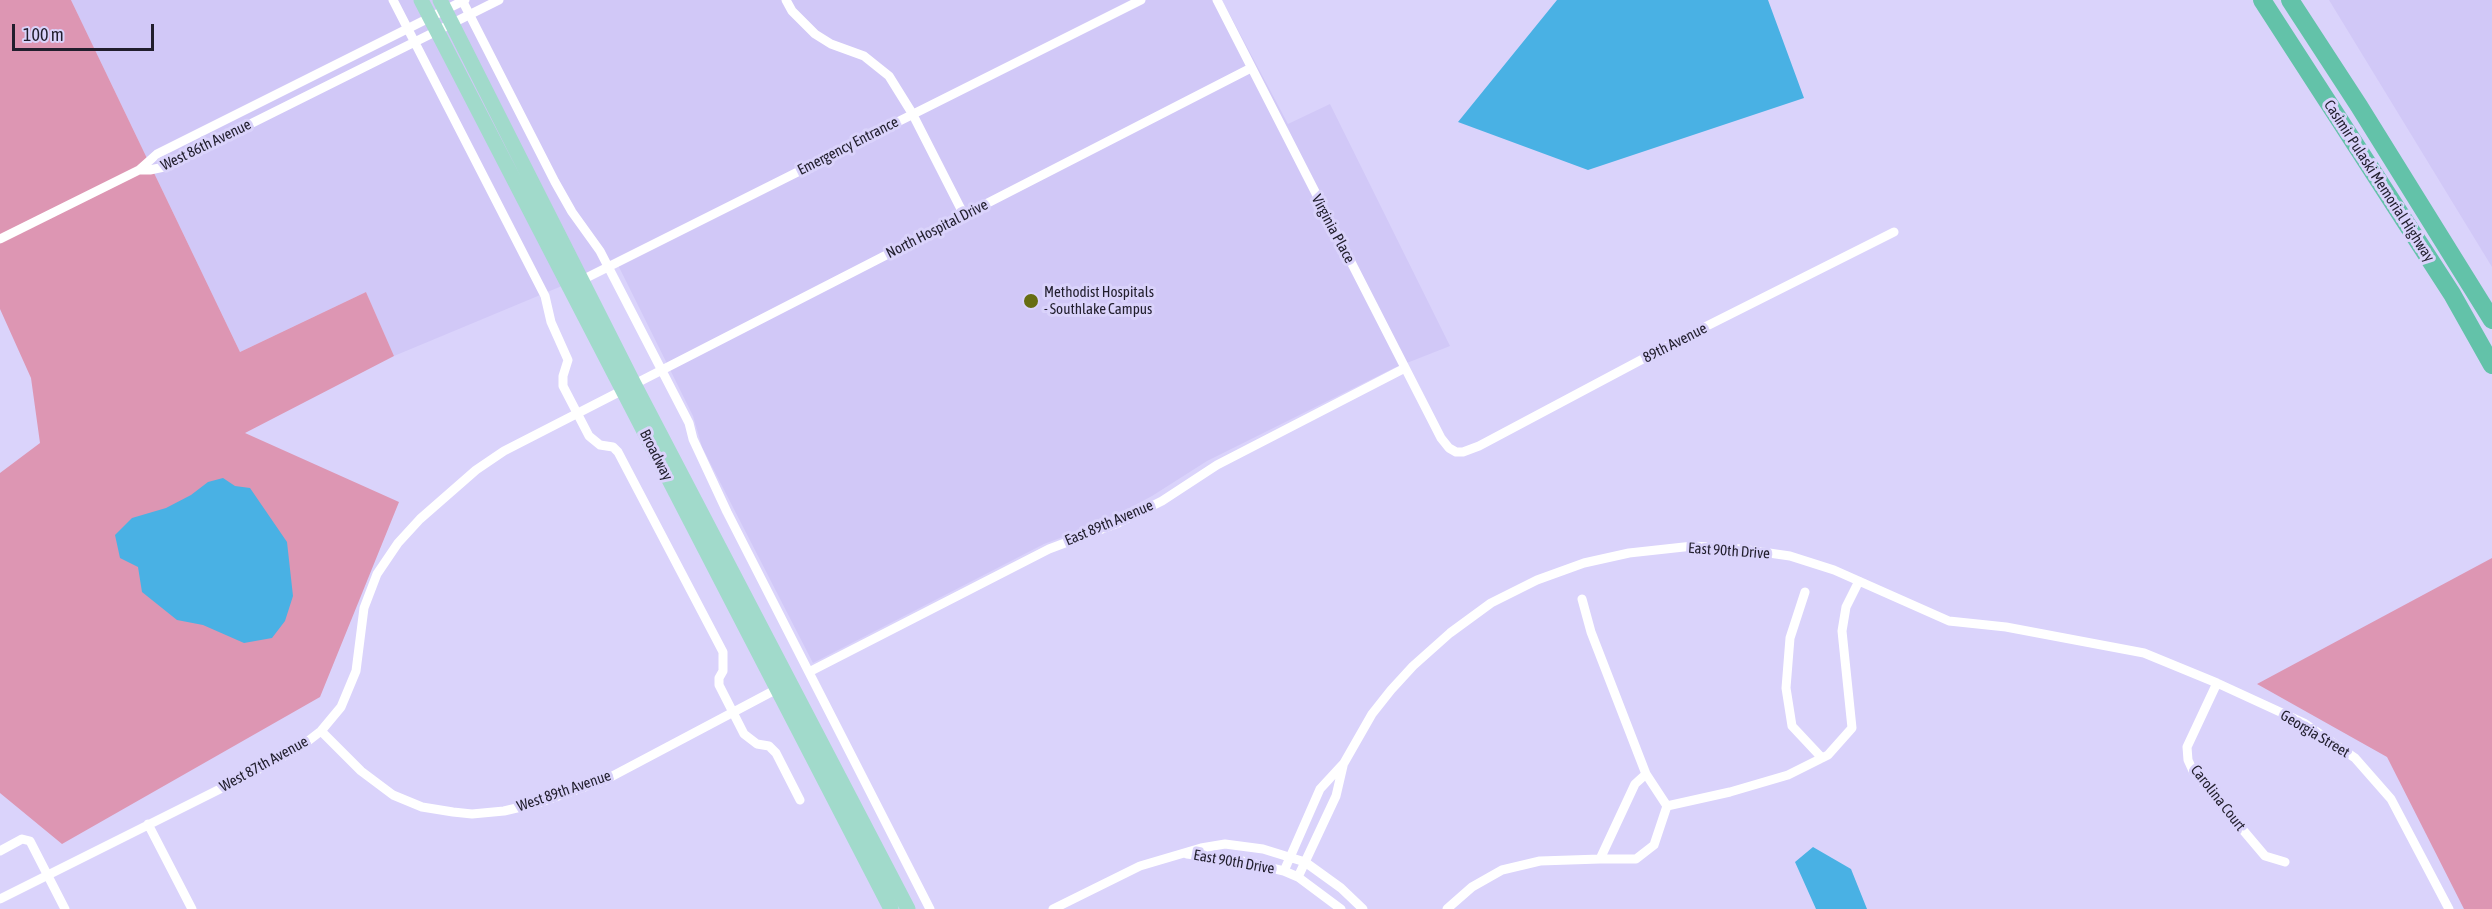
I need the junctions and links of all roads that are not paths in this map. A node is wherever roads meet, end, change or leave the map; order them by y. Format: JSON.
{"nodes":[{"id":1,"x":393,"y":0,"type":"edge"},
{"id":2,"x":421,"y":0,"type":"edge"},
{"id":3,"x":463,"y":0,"type":"edge"},
{"id":4,"x":499,"y":0,"type":"edge"},
{"id":5,"x":786,"y":0,"type":"edge"},
{"id":6,"x":1141,"y":0,"type":"edge"},
{"id":7,"x":1217,"y":0,"type":"edge"},
{"id":8,"x":2262,"y":0,"type":"edge"},
{"id":9,"x":2290,"y":0,"type":"edge"},
{"id":10,"x":446,"y":11,"type":"edge"},
{"id":11,"x":469,"y":15,"type":"junction"},
{"id":12,"x":433,"y":25,"type":"junction"},
{"id":13,"x":408,"y":28,"type":"junction"},
{"id":14,"x":415,"y":42,"type":"junction"},
{"id":15,"x":1251,"y":68,"type":"junction"},
{"id":16,"x":912,"y":113,"type":"junction"},
{"id":17,"x":139,"y":170,"type":"junction"},
{"id":18,"x":964,"y":215,"type":"junction"},
{"id":19,"x":1894,"y":232,"type":"dead end"},
{"id":20,"x":0,"y":239,"type":"edge"},
{"id":21,"x":558,"y":265,"type":"junction"},
{"id":22,"x":608,"y":267,"type":"junction"},
{"id":23,"x":582,"y":280,"type":"junction"},
{"id":24,"x":2492,"y":320,"type":"edge"},
{"id":25,"x":2492,"y":365,"type":"edge"},
{"id":26,"x":1405,"y":368,"type":"junction"},
{"id":27,"x":661,"y":371,"type":"junction"},
{"id":28,"x":628,"y":387,"type":"junction"},
{"id":29,"x":578,"y":413,"type":"junction"},
{"id":30,"x":1456,"y":452,"type":"joint"},
{"id":31,"x":1859,"y":581,"type":"junction"},
{"id":32,"x":1805,"y":592,"type":"dead end"},
{"id":33,"x":1582,"y":599,"type":"dead end"},
{"id":34,"x":2178,"y":667,"type":"joint"},
{"id":35,"x":809,"y":672,"type":"junction"},
{"id":36,"x":2217,"y":683,"type":"junction"},
{"id":37,"x":777,"y":689,"type":"junction"},
{"id":38,"x":733,"y":712,"type":"junction"},
{"id":39,"x":321,"y":731,"type":"junction"},
{"id":40,"x":1822,"y":758,"type":"junction"},
{"id":41,"x":1344,"y":763,"type":"junction"},
{"id":42,"x":1646,"y":774,"type":"junction"},
{"id":43,"x":800,"y":800,"type":"dead end"},
{"id":44,"x":1667,"y":806,"type":"junction"},
{"id":45,"x":148,"y":824,"type":"junction"},
{"id":46,"x":0,"y":851,"type":"edge"},
{"id":47,"x":1185,"y":853,"type":"junction"},
{"id":48,"x":1290,"y":856,"type":"junction"},
{"id":49,"x":1600,"y":859,"type":"junction"},
{"id":50,"x":2285,"y":861,"type":"dead end"},
{"id":51,"x":1305,"y":862,"type":"junction"},
{"id":52,"x":1284,"y":871,"type":"junction"},
{"id":53,"x":47,"y":874,"type":"junction"},
{"id":54,"x":1298,"y":877,"type":"junction"},
{"id":55,"x":0,"y":898,"type":"edge"},
{"id":56,"x":65,"y":909,"type":"edge"},
{"id":57,"x":192,"y":909,"type":"edge"},
{"id":58,"x":891,"y":909,"type":"edge"},
{"id":59,"x":908,"y":909,"type":"edge"},
{"id":60,"x":930,"y":909,"type":"edge"},
{"id":61,"x":1053,"y":909,"type":"edge"},
{"id":62,"x":1341,"y":909,"type":"edge"},
{"id":63,"x":1363,"y":909,"type":"edge"},
{"id":64,"x":1447,"y":909,"type":"edge"},
{"id":65,"x":2449,"y":909,"type":"edge"}],
"edges":[{"from":1,"to":13,"type":"street"},
{"from":2,"to":12,"type":"main road","name":"Broadway"},
{"from":3,"to":10,"type":"street"},
{"from":3,"to":11,"type":"street"},
{"from":4,"to":11,"type":"street"},
{"from":5,"to":16,"type":"street"},
{"from":6,"to":16,"type":"street","name":"Emergency Entrance"},
{"from":7,"to":15,"type":"street","name":"Virginia Place"},
{"from":8,"to":25,"type":"highway","name":"Casimir Pulaski Memorial Highway"},
{"from":9,"to":24,"type":"highway","name":"Casimir Pulaski Memorial Highway"},
{"from":10,"to":11,"type":"street"},
{"from":10,"to":12,"type":"street"},
{"from":10,"to":12,"type":"street"},
{"from":10,"to":23,"type":"main road","name":"Broadway"},
{"from":11,"to":22,"type":"street"},
{"from":12,"to":13,"type":"street","name":"West 86th Avenue"},
{"from":12,"to":14,"type":"street","name":"West 86th Avenue"},
{"from":12,"to":21,"type":"main road","name":"Broadway"},
{"from":13,"to":14,"type":"street"},
{"from":13,"to":17,"type":"street","name":"West 86th Avenue"},
{"from":14,"to":17,"type":"street","name":"West 86th Avenue"},
{"from":14,"to":29,"type":"street"},
{"from":15,"to":18,"type":"street","name":"North Hospital Drive"},
{"from":15,"to":26,"type":"street","name":"Virginia Place"},
{"from":16,"to":18,"type":"street"},
{"from":16,"to":22,"type":"street","name":"Emergency Entrance"},
{"from":17,"to":20,"type":"street"},
{"from":18,"to":27,"type":"street","name":"North Hospital Drive"},
{"from":19,"to":30,"type":"street","name":"89th Avenue"},
{"from":21,"to":23,"type":"street"},
{"from":21,"to":28,"type":"main road","name":"Broadway"},
{"from":22,"to":23,"type":"street","name":"Emergency Entrance"},
{"from":22,"to":27,"type":"street"},
{"from":23,"to":28,"type":"main road","name":"Broadway"},
{"from":26,"to":30,"type":"street","name":"Virginia Place"},
{"from":26,"to":35,"type":"street","name":"East 89th Avenue"},
{"from":27,"to":28,"type":"street","name":"North Hospital Drive"},
{"from":27,"to":35,"type":"street"},
{"from":28,"to":29,"type":"street","name":"West 87th Avenue"},
{"from":28,"to":37,"type":"main road","name":"Broadway"},
{"from":28,"to":59,"type":"main road","name":"Broadway"},
{"from":29,"to":38,"type":"street"},
{"from":29,"to":39,"type":"street","name":"West 87th Avenue"},
{"from":31,"to":34,"type":"street","name":"East 90th Drive"},
{"from":31,"to":40,"type":"street"},
{"from":31,"to":41,"type":"street","name":"East 90th Drive"},
{"from":32,"to":40,"type":"street"},
{"from":33,"to":42,"type":"street"},
{"from":34,"to":36,"type":"street","name":"Georgia Street"},
{"from":35,"to":60,"type":"street"},
{"from":36,"to":50,"type":"street","name":"Carolina Court"},
{"from":36,"to":65,"type":"street","name":"Georgia Street"},
{"from":37,"to":38,"type":"street","name":"West 89th Avenue"},
{"from":37,"to":58,"type":"main road","name":"Broadway"},
{"from":38,"to":39,"type":"street","name":"West 89th Avenue"},
{"from":38,"to":43,"type":"street"},
{"from":39,"to":45,"type":"street","name":"West 87th Avenue"},
{"from":40,"to":44,"type":"street"},
{"from":41,"to":48,"type":"street","name":"East 90th Drive"},
{"from":41,"to":51,"type":"street","name":"East 90th Drive"},
{"from":42,"to":44,"type":"street"},
{"from":42,"to":49,"type":"street"},
{"from":44,"to":49,"type":"street"},
{"from":45,"to":53,"type":"street","name":"West 87th Avenue"},
{"from":45,"to":57,"type":"street"},
{"from":46,"to":53,"type":"street"},
{"from":47,"to":48,"type":"street","name":"East 90th Drive"},
{"from":47,"to":52,"type":"street","name":"East 90th Drive"},
{"from":47,"to":61,"type":"street","name":"East 90th Drive"},
{"from":48,"to":51,"type":"street","name":"East 90th Drive"},
{"from":48,"to":52,"type":"street","name":"East 90th Drive"},
{"from":49,"to":64,"type":"street"},
{"from":51,"to":54,"type":"street","name":"East 90th Drive"},
{"from":51,"to":63,"type":"street"},
{"from":52,"to":54,"type":"street","name":"East 90th Drive"},
{"from":53,"to":55,"type":"street","name":"West 87th Avenue"},
{"from":53,"to":56,"type":"street"},
{"from":54,"to":62,"type":"street"}]}
